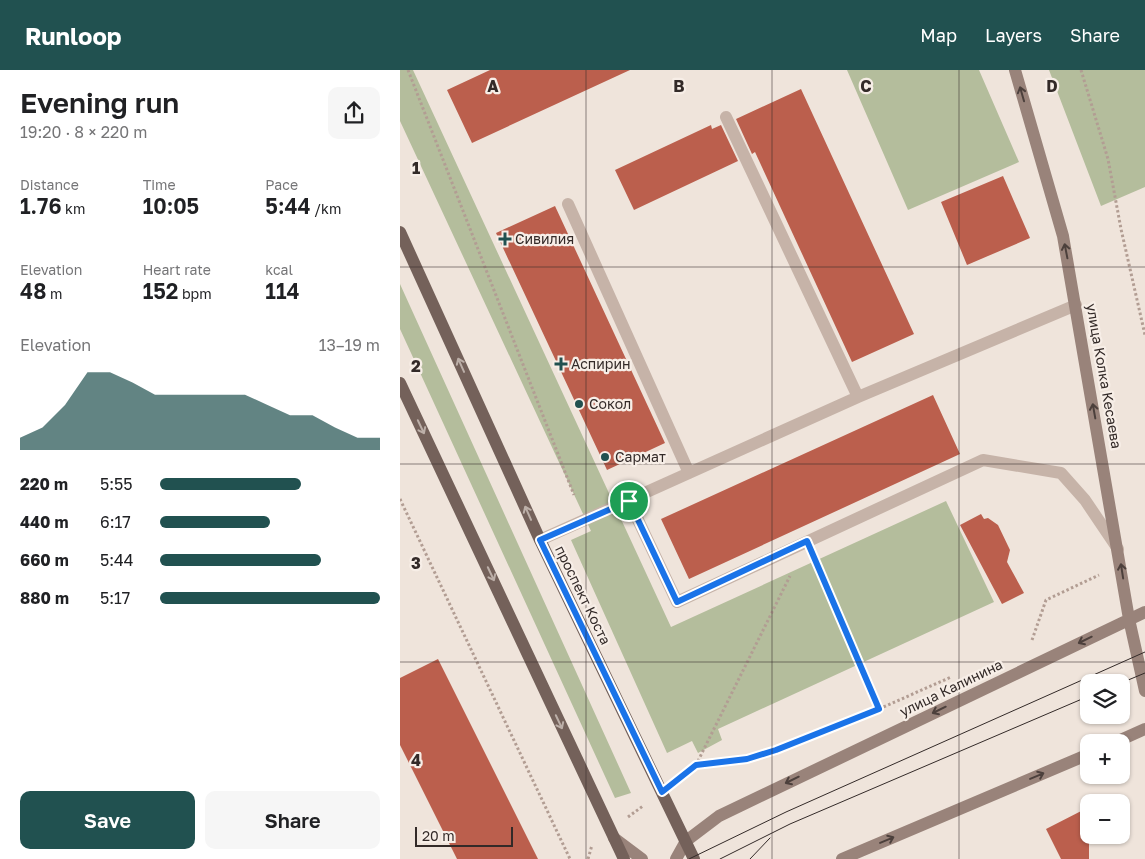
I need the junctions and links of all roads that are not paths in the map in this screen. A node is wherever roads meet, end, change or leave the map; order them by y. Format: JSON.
{"nodes":[{"id":1,"x":1016,"y":70,"type":"edge"},
{"id":2,"x":726,"y":117,"type":"dead end"},
{"id":3,"x":568,"y":204,"type":"dead end"},
{"id":4,"x":400,"y":232,"type":"edge"},
{"id":5,"x":1076,"y":305,"type":"junction"},
{"id":6,"x":400,"y":383,"type":"edge"},
{"id":7,"x":858,"y":397,"type":"junction"},
{"id":8,"x":689,"y":473,"type":"junction"},
{"id":9,"x":629,"y":501,"type":"junction"},
{"id":10,"x":540,"y":540,"type":"junction"},
{"id":11,"x":1118,"y":550,"type":"junction"},
{"id":12,"x":1145,"y":612,"type":"edge"},
{"id":13,"x":1130,"y":619,"type":"junction"},
{"id":14,"x":1145,"y":691,"type":"edge"},
{"id":15,"x":1145,"y":729,"type":"edge"},
{"id":16,"x":1130,"y":736,"type":"edge"},
{"id":17,"x":1080,"y":758,"type":"edge"},
{"id":18,"x":611,"y":834,"type":"junction"},
{"id":19,"x":686,"y":841,"type":"junction"},
{"id":20,"x":624,"y":859,"type":"edge"},
{"id":21,"x":642,"y":859,"type":"edge"},
{"id":22,"x":676,"y":859,"type":"edge"},
{"id":23,"x":694,"y":859,"type":"edge"},
{"id":24,"x":842,"y":859,"type":"edge"}],
"edges":[{"from":5,"to":1,"type":"main road","name":"улица Колка Кесаева","one_way":true},
{"from":2,"to":7,"type":"lane"},
{"from":3,"to":8,"type":"lane"},
{"from":10,"to":4,"type":"main road","name":"проспект Коста","one_way":true},
{"from":5,"to":7,"type":"lane"},
{"from":11,"to":5,"type":"main road","name":"улица Колка Кесаева","one_way":true},
{"from":6,"to":18,"type":"main road","one_way":true},
{"from":7,"to":8,"type":"lane"},
{"from":8,"to":9,"type":"lane"},
{"from":9,"to":10,"type":"lane"},
{"from":9,"to":11,"type":"lane"},
{"from":10,"to":19,"type":"main road","name":"проспект Коста"},
{"from":13,"to":11,"type":"main road","name":"улица Колка Кесаева","one_way":true},
{"from":12,"to":13,"type":"main road","name":"улица Калинина"},
{"from":13,"to":14,"type":"main road","name":"улица Колка Кесаева"},
{"from":13,"to":19,"type":"main road","name":"улица Калинина","one_way":true},
{"from":15,"to":16,"type":"main road"},
{"from":24,"to":17,"type":"main road","one_way":true},
{"from":18,"to":20,"type":"main road"},
{"from":18,"to":21,"type":"main road"},
{"from":19,"to":22,"type":"main road","name":"улица Калинина"},
{"from":19,"to":23,"type":"main road","name":"проспект Коста"}]}
